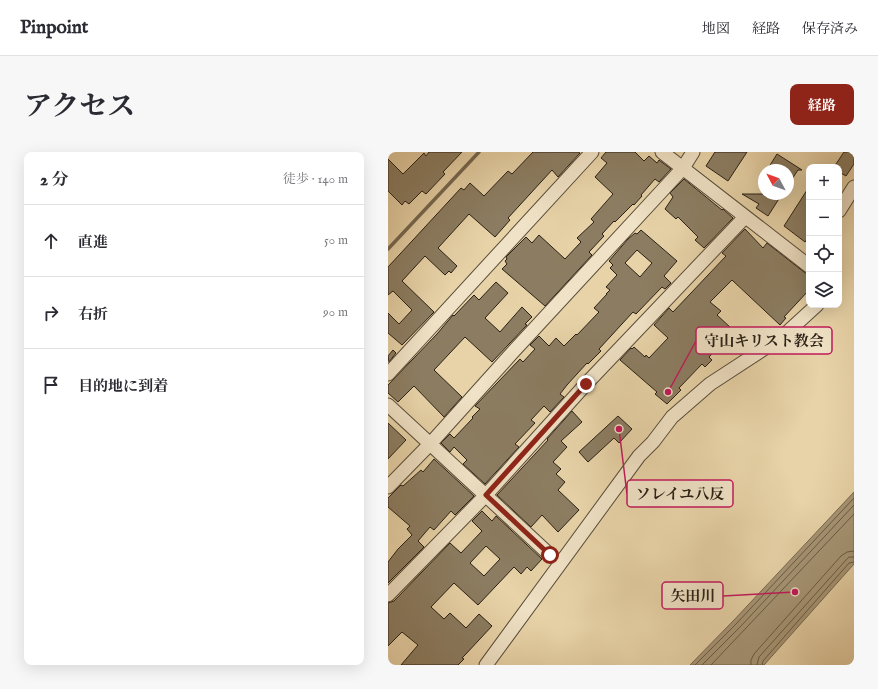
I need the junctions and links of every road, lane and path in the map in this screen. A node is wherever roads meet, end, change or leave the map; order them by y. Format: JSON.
{"nodes":[{"id":1,"x":592,"y":152,"type":"edge"},
{"id":2,"x":662,"y":152,"type":"edge"},
{"id":3,"x":693,"y":152,"type":"edge"},
{"id":4,"x":683,"y":168,"type":"junction"},
{"id":5,"x":854,"y":187,"type":"edge"},
{"id":6,"x":842,"y":206,"type":"edge"},
{"id":7,"x":744,"y":217,"type":"junction"},
{"id":8,"x":806,"y":262,"type":"edge"},
{"id":9,"x":814,"y":308,"type":"edge"},
{"id":10,"x":388,"y":374,"type":"edge"},
{"id":11,"x":388,"y":405,"type":"edge"},
{"id":12,"x":431,"y":443,"type":"junction"},
{"id":13,"x":388,"y":487,"type":"edge"},
{"id":14,"x":486,"y":495,"type":"junction"},
{"id":15,"x":550,"y":555,"type":"dead end"},
{"id":16,"x":388,"y":595,"type":"edge"},
{"id":17,"x":486,"y":665,"type":"edge"}],
"edges":[{"from":1,"to":10,"type":"street"},
{"from":2,"to":4,"type":"street"},
{"from":3,"to":4,"type":"street"},
{"from":4,"to":7,"type":"street"},
{"from":4,"to":12,"type":"street"},
{"from":5,"to":6,"type":"street"},
{"from":7,"to":8,"type":"street"},
{"from":7,"to":14,"type":"street"},
{"from":9,"to":17,"type":"street"},
{"from":11,"to":12,"type":"street"},
{"from":12,"to":13,"type":"street"},
{"from":12,"to":14,"type":"street"},
{"from":14,"to":15,"type":"street"},
{"from":14,"to":16,"type":"street"}]}
